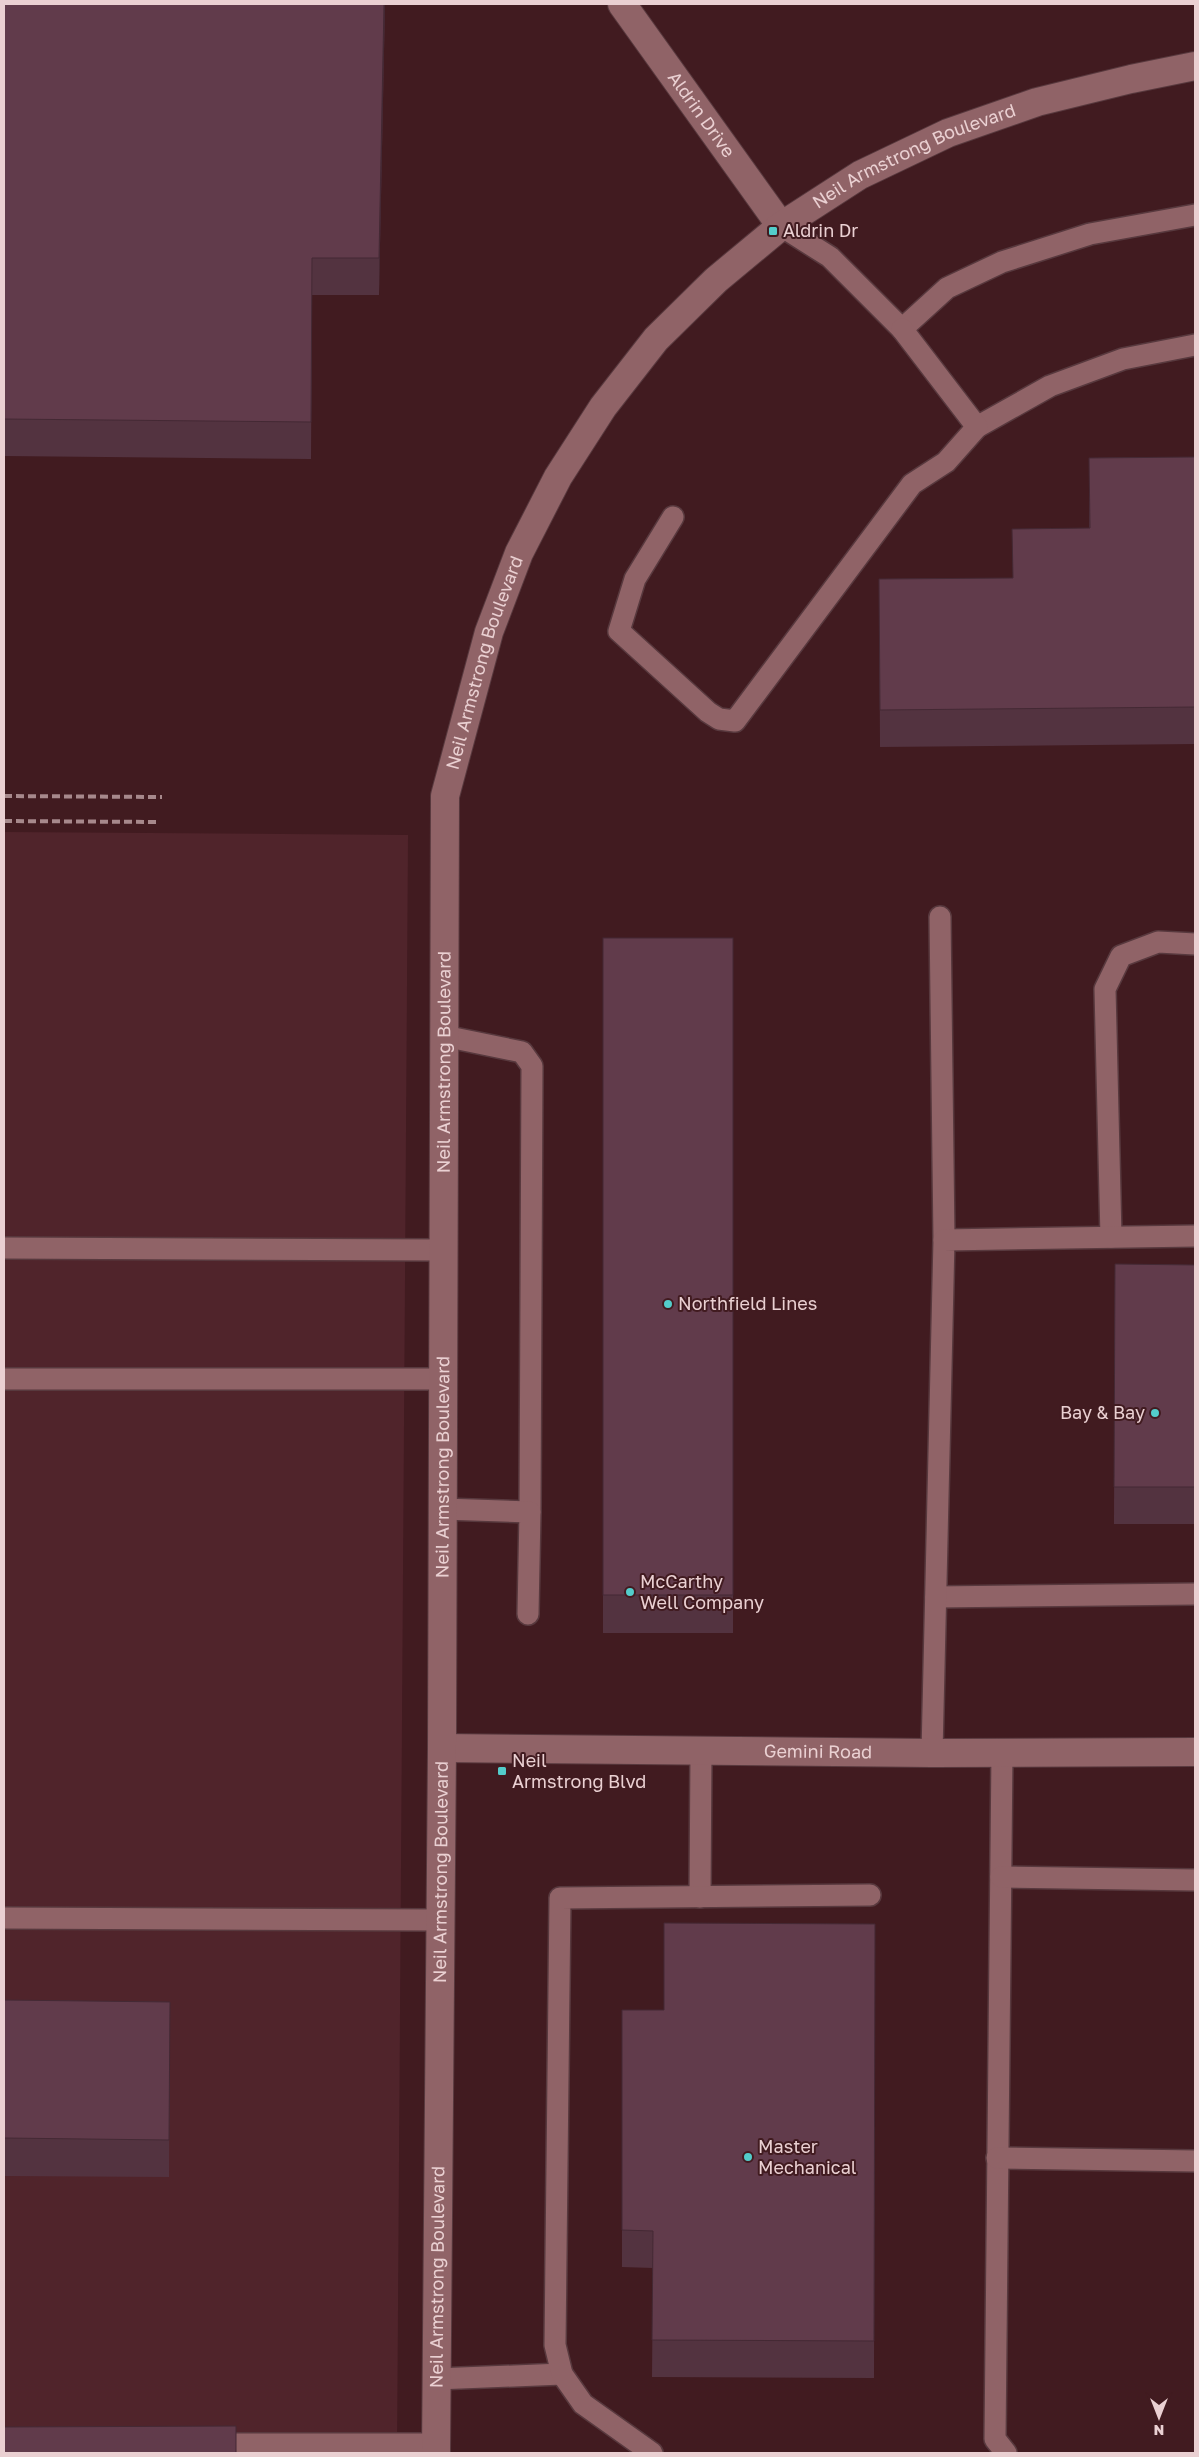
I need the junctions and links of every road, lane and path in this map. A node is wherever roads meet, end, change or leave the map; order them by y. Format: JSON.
{"nodes":[{"id":1,"x":622,"y":4,"type":"edge"},
{"id":2,"x":1195,"y":66,"type":"edge"},
{"id":3,"x":1195,"y":215,"type":"edge"},
{"id":4,"x":781,"y":226,"type":"junction"},
{"id":5,"x":902,"y":328,"type":"junction"},
{"id":6,"x":1195,"y":344,"type":"edge"},
{"id":7,"x":977,"y":427,"type":"junction"},
{"id":8,"x":673,"y":517,"type":"dead end"},
{"id":9,"x":940,"y":917,"type":"dead end"},
{"id":10,"x":1195,"y":944,"type":"edge"},
{"id":11,"x":444,"y":1036,"type":"junction"},
{"id":12,"x":1195,"y":1236,"type":"edge"},
{"id":13,"x":1111,"y":1237,"type":"junction"},
{"id":14,"x":944,"y":1240,"type":"junction"},
{"id":15,"x":4,"y":1248,"type":"edge"},
{"id":16,"x":444,"y":1250,"type":"junction"},
{"id":17,"x":4,"y":1378,"type":"edge"},
{"id":18,"x":443,"y":1379,"type":"junction"},
{"id":19,"x":443,"y":1509,"type":"junction"},
{"id":20,"x":530,"y":1512,"type":"junction"},
{"id":21,"x":1195,"y":1594,"type":"edge"},
{"id":22,"x":936,"y":1597,"type":"junction"},
{"id":23,"x":528,"y":1614,"type":"dead end"},
{"id":24,"x":442,"y":1748,"type":"junction"},
{"id":25,"x":701,"y":1751,"type":"junction"},
{"id":26,"x":1195,"y":1752,"type":"edge"},
{"id":27,"x":932,"y":1753,"type":"junction"},
{"id":28,"x":1002,"y":1753,"type":"junction"},
{"id":29,"x":1001,"y":1877,"type":"junction"},
{"id":30,"x":1195,"y":1880,"type":"edge"},
{"id":31,"x":870,"y":1895,"type":"dead end"},
{"id":32,"x":700,"y":1897,"type":"junction"},
{"id":33,"x":4,"y":1918,"type":"edge"},
{"id":34,"x":440,"y":1920,"type":"junction"},
{"id":35,"x":997,"y":2158,"type":"junction"},
{"id":36,"x":1195,"y":2161,"type":"edge"},
{"id":37,"x":562,"y":2374,"type":"junction"},
{"id":38,"x":436,"y":2379,"type":"junction"},
{"id":39,"x":190,"y":2444,"type":"edge"},
{"id":40,"x":436,"y":2449,"type":"edge"},
{"id":41,"x":652,"y":2453,"type":"edge"},
{"id":42,"x":1006,"y":2453,"type":"edge"}],
"edges":[{"from":1,"to":4,"type":"street","name":"Aldrin Drive"},
{"from":2,"to":4,"type":"street","name":"Neil Armstrong Boulevard"},
{"from":3,"to":5,"type":"lane"},
{"from":4,"to":5,"type":"lane"},
{"from":4,"to":11,"type":"street","name":"Neil Armstrong Boulevard"},
{"from":5,"to":7,"type":"lane"},
{"from":6,"to":7,"type":"lane"},
{"from":7,"to":8,"type":"lane"},
{"from":9,"to":14,"type":"lane"},
{"from":10,"to":13,"type":"lane"},
{"from":11,"to":16,"type":"street","name":"Neil Armstrong Boulevard"},
{"from":11,"to":20,"type":"lane"},
{"from":12,"to":13,"type":"lane"},
{"from":13,"to":14,"type":"lane"},
{"from":14,"to":22,"type":"lane"},
{"from":15,"to":16,"type":"lane"},
{"from":16,"to":18,"type":"street","name":"Neil Armstrong Boulevard"},
{"from":17,"to":18,"type":"lane"},
{"from":18,"to":19,"type":"street","name":"Neil Armstrong Boulevard"},
{"from":19,"to":20,"type":"lane"},
{"from":19,"to":24,"type":"street","name":"Neil Armstrong Boulevard"},
{"from":20,"to":23,"type":"lane"},
{"from":21,"to":22,"type":"lane"},
{"from":22,"to":27,"type":"lane"},
{"from":24,"to":25,"type":"street","name":"Gemini Road"},
{"from":24,"to":34,"type":"street","name":"Neil Armstrong Boulevard"},
{"from":25,"to":27,"type":"street","name":"Gemini Road"},
{"from":25,"to":32,"type":"lane"},
{"from":26,"to":28,"type":"street","name":"Gemini Road"},
{"from":27,"to":28,"type":"street","name":"Gemini Road"},
{"from":28,"to":29,"type":"lane"},
{"from":29,"to":30,"type":"lane"},
{"from":29,"to":35,"type":"lane"},
{"from":31,"to":32,"type":"lane"},
{"from":32,"to":37,"type":"lane"},
{"from":33,"to":34,"type":"lane"},
{"from":34,"to":38,"type":"street","name":"Neil Armstrong Boulevard"},
{"from":35,"to":36,"type":"lane"},
{"from":35,"to":42,"type":"lane"},
{"from":37,"to":38,"type":"lane"},
{"from":37,"to":41,"type":"lane"},
{"from":38,"to":40,"type":"street","name":"Neil Armstrong Boulevard"},
{"from":39,"to":40,"type":"lane"}]}
